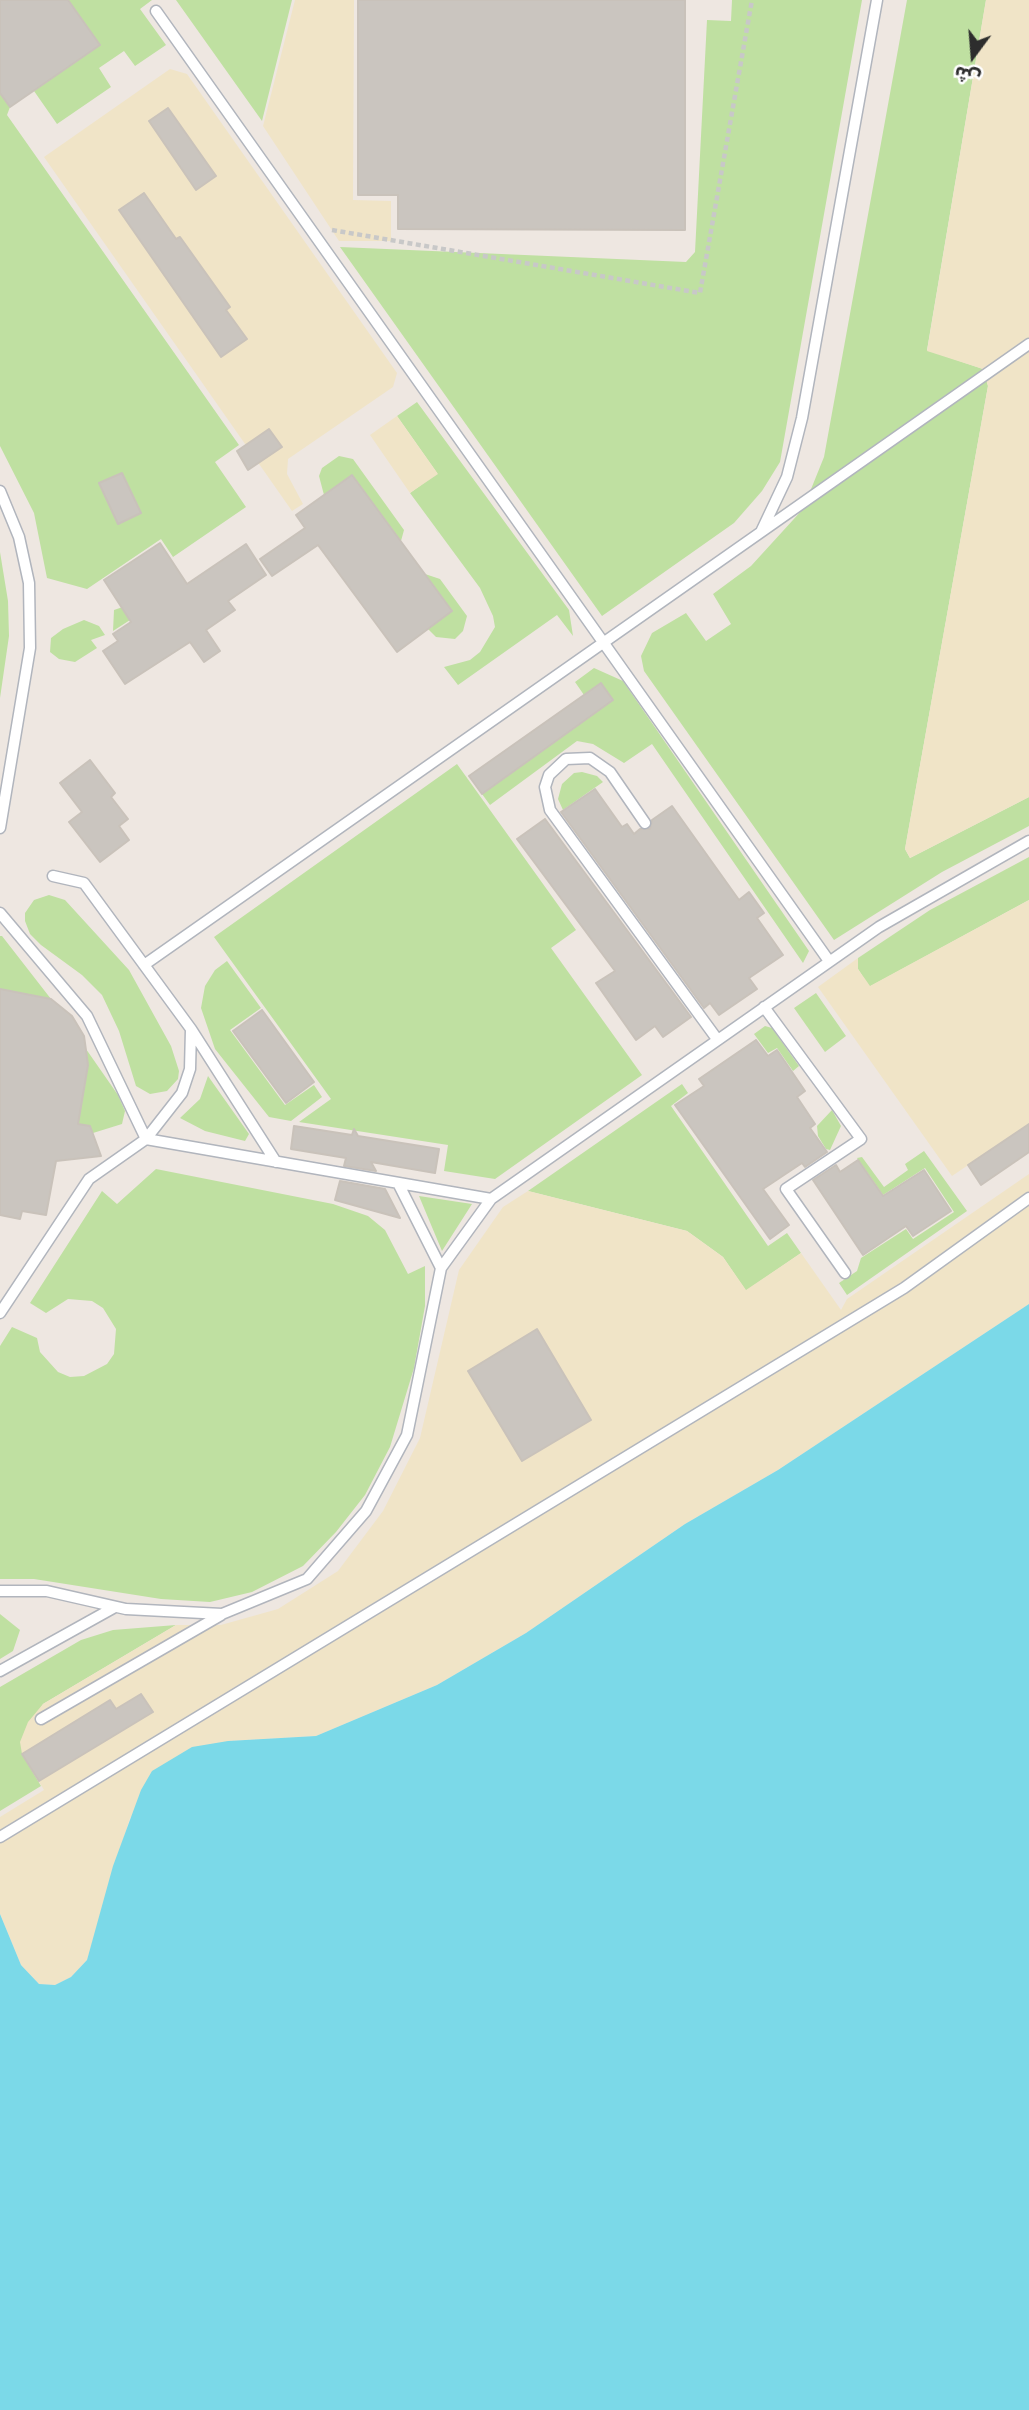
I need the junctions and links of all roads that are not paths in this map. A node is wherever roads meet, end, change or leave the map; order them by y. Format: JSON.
{"nodes":[{"id":1,"x":877,"y":0,"type":"edge"},
{"id":2,"x":156,"y":11,"type":"dead end"},
{"id":3,"x":1029,"y":344,"type":"edge"},
{"id":4,"x":0,"y":491,"type":"edge"},
{"id":5,"x":760,"y":534,"type":"junction"},
{"id":6,"x":605,"y":645,"type":"junction"},
{"id":7,"x":645,"y":822,"type":"dead end"},
{"id":8,"x":0,"y":828,"type":"edge"},
{"id":9,"x":1029,"y":841,"type":"edge"},
{"id":10,"x":53,"y":876,"type":"dead end"},
{"id":11,"x":0,"y":913,"type":"edge"},
{"id":12,"x":829,"y":961,"type":"junction"},
{"id":13,"x":144,"y":965,"type":"junction"},
{"id":14,"x":764,"y":1007,"type":"junction"},
{"id":15,"x":191,"y":1029,"type":"junction"},
{"id":16,"x":717,"y":1039,"type":"junction"},
{"id":17,"x":146,"y":1139,"type":"junction"},
{"id":18,"x":276,"y":1162,"type":"junction"},
{"id":19,"x":398,"y":1183,"type":"junction"},
{"id":20,"x":1029,"y":1198,"type":"edge"},
{"id":21,"x":491,"y":1199,"type":"junction"},
{"id":22,"x":441,"y":1268,"type":"junction"},
{"id":23,"x":845,"y":1273,"type":"dead end"},
{"id":24,"x":0,"y":1313,"type":"edge"},
{"id":25,"x":0,"y":1591,"type":"edge"},
{"id":26,"x":115,"y":1607,"type":"junction"},
{"id":27,"x":222,"y":1614,"type":"junction"},
{"id":28,"x":0,"y":1671,"type":"edge"},
{"id":29,"x":41,"y":1718,"type":"dead end"},
{"id":30,"x":0,"y":1837,"type":"edge"}],
"edges":[{"from":1,"to":5,"type":"lane"},
{"from":2,"to":6,"type":"lane"},
{"from":3,"to":5,"type":"lane"},
{"from":4,"to":8,"type":"lane"},
{"from":5,"to":6,"type":"lane"},
{"from":6,"to":12,"type":"lane"},
{"from":6,"to":13,"type":"lane"},
{"from":7,"to":16,"type":"lane"},
{"from":9,"to":12,"type":"lane"},
{"from":10,"to":13,"type":"lane"},
{"from":11,"to":17,"type":"lane"},
{"from":12,"to":14,"type":"lane"},
{"from":13,"to":15,"type":"lane"},
{"from":14,"to":16,"type":"lane"},
{"from":14,"to":23,"type":"lane"},
{"from":15,"to":17,"type":"lane"},
{"from":15,"to":18,"type":"lane"},
{"from":16,"to":21,"type":"lane"},
{"from":17,"to":18,"type":"lane"},
{"from":17,"to":24,"type":"lane"},
{"from":18,"to":19,"type":"lane"},
{"from":19,"to":21,"type":"lane"},
{"from":19,"to":22,"type":"lane"},
{"from":20,"to":30,"type":"lane"},
{"from":21,"to":22,"type":"lane"},
{"from":22,"to":27,"type":"lane"},
{"from":25,"to":26,"type":"lane"},
{"from":26,"to":27,"type":"lane"},
{"from":26,"to":28,"type":"lane"},
{"from":27,"to":29,"type":"lane"}]}
